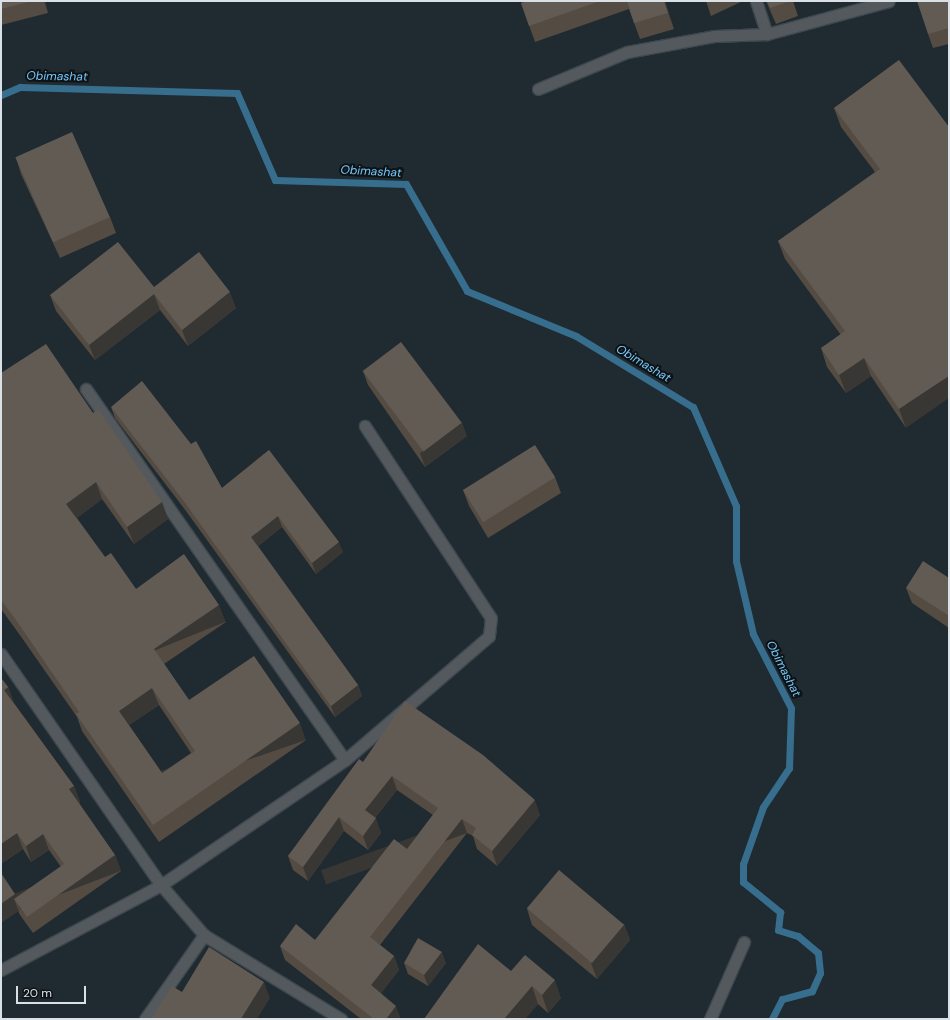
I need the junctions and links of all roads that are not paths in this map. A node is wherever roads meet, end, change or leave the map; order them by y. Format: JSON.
{"nodes":[{"id":1,"x":756,"y":1,"type":"edge"},
{"id":2,"x":889,"y":1,"type":"edge"},
{"id":3,"x":767,"y":34,"type":"junction"},
{"id":4,"x":538,"y":88,"type":"dead end"},
{"id":5,"x":86,"y":389,"type":"dead end"},
{"id":6,"x":365,"y":426,"type":"dead end"},
{"id":7,"x":1,"y":654,"type":"edge"},
{"id":8,"x":345,"y":760,"type":"junction"},
{"id":9,"x":161,"y":885,"type":"junction"},
{"id":10,"x":204,"y":935,"type":"junction"},
{"id":11,"x":744,"y":942,"type":"dead end"},
{"id":12,"x":1,"y":970,"type":"edge"},
{"id":13,"x":145,"y":1019,"type":"edge"},
{"id":14,"x":340,"y":1019,"type":"edge"},
{"id":15,"x":710,"y":1019,"type":"edge"}],
"edges":[{"from":1,"to":3,"type":"street"},
{"from":2,"to":3,"type":"street"},
{"from":3,"to":4,"type":"street"},
{"from":5,"to":8,"type":"street"},
{"from":6,"to":8,"type":"street"},
{"from":7,"to":9,"type":"street"},
{"from":8,"to":9,"type":"street"},
{"from":9,"to":10,"type":"street"},
{"from":9,"to":12,"type":"street"},
{"from":10,"to":13,"type":"street"},
{"from":10,"to":14,"type":"street"},
{"from":11,"to":15,"type":"street"}]}
